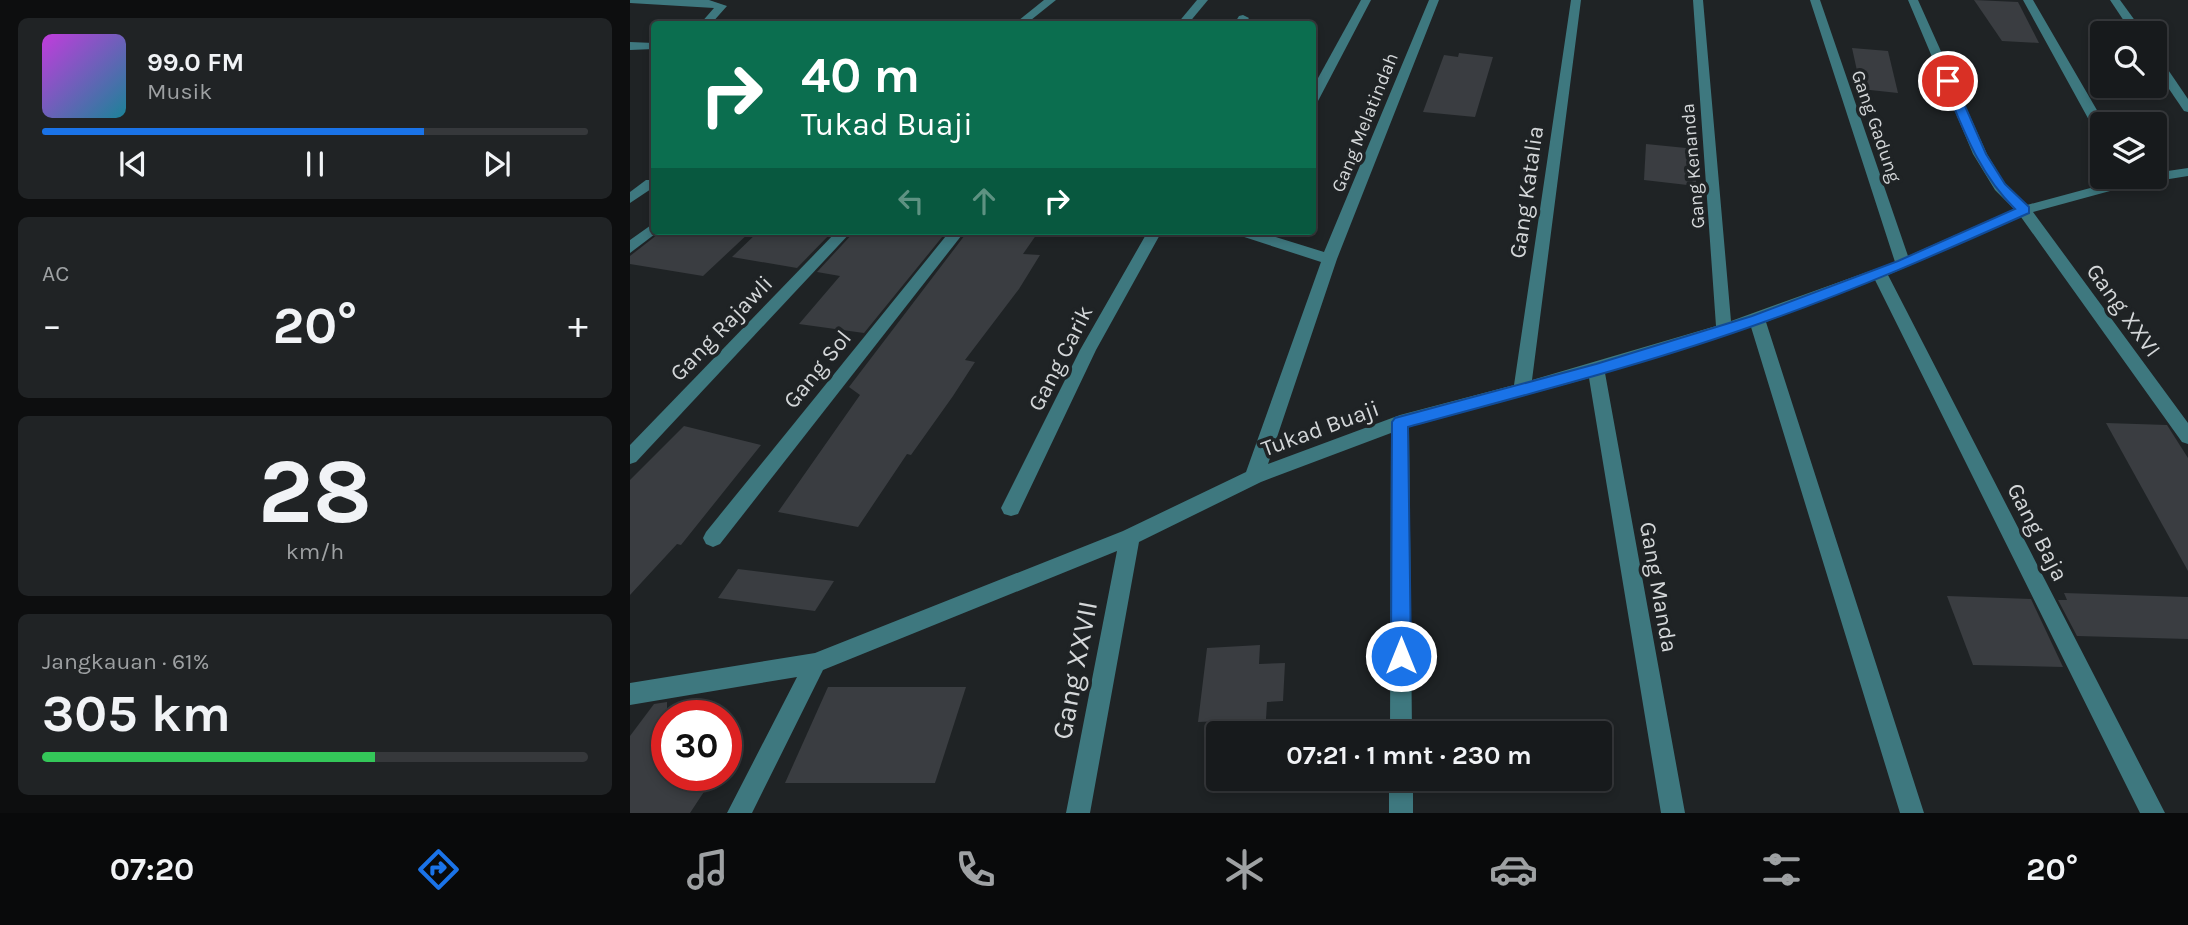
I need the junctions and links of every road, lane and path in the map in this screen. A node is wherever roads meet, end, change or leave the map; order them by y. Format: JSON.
{"nodes":[{"id":1,"x":630,"y":0,"type":"edge"},
{"id":2,"x":1051,"y":0,"type":"edge"},
{"id":3,"x":1203,"y":0,"type":"edge"},
{"id":4,"x":1366,"y":0,"type":"edge"},
{"id":5,"x":1434,"y":0,"type":"edge"},
{"id":6,"x":1576,"y":0,"type":"edge"},
{"id":7,"x":1698,"y":0,"type":"edge"},
{"id":8,"x":1815,"y":0,"type":"edge"},
{"id":9,"x":1913,"y":0,"type":"edge"},
{"id":10,"x":2028,"y":0,"type":"edge"},
{"id":11,"x":2115,"y":0,"type":"edge"},
{"id":12,"x":708,"y":21,"type":"edge"},
{"id":13,"x":1023,"y":21,"type":"edge"},
{"id":14,"x":1185,"y":21,"type":"edge"},
{"id":15,"x":2129,"y":21,"type":"edge"},
{"id":16,"x":630,"y":46,"type":"edge"},
{"id":17,"x":651,"y":46,"type":"edge"},
{"id":18,"x":2167,"y":77,"type":"edge"},
{"id":19,"x":1316,"y":94,"type":"edge"},
{"id":20,"x":2188,"y":107,"type":"edge"},
{"id":21,"x":2091,"y":112,"type":"edge"},
{"id":22,"x":2188,"y":172,"type":"edge"},
{"id":23,"x":2167,"y":174,"type":"edge"},
{"id":24,"x":651,"y":182,"type":"edge"},
{"id":25,"x":651,"y":183,"type":"edge"},
{"id":26,"x":630,"y":186,"type":"edge"},
{"id":27,"x":2095,"y":189,"type":"edge"},
{"id":28,"x":630,"y":199,"type":"edge"},
{"id":29,"x":2024,"y":210,"type":"junction"},
{"id":30,"x":651,"y":230,"type":"edge"},
{"id":31,"x":841,"y":235,"type":"edge"},
{"id":32,"x":955,"y":235,"type":"edge"},
{"id":33,"x":1153,"y":235,"type":"edge"},
{"id":34,"x":1254,"y":235,"type":"edge"},
{"id":35,"x":630,"y":248,"type":"edge"},
{"id":36,"x":1329,"y":259,"type":"junction"},
{"id":37,"x":1903,"y":264,"type":"junction"},
{"id":38,"x":1879,"y":273,"type":"junction"},
{"id":39,"x":1758,"y":319,"type":"junction"},
{"id":40,"x":1724,"y":330,"type":"junction"},
{"id":41,"x":1596,"y":370,"type":"junction"},
{"id":42,"x":1522,"y":391,"type":"junction"},
{"id":43,"x":1400,"y":422,"type":"junction"},
{"id":44,"x":2188,"y":437,"type":"edge"},
{"id":45,"x":630,"y":457,"type":"edge"},
{"id":46,"x":1254,"y":477,"type":"junction"},
{"id":47,"x":1011,"y":508,"type":"dead end"},
{"id":48,"x":1130,"y":537,"type":"junction"},
{"id":49,"x":713,"y":538,"type":"dead end"},
{"id":50,"x":815,"y":663,"type":"junction"},
{"id":51,"x":630,"y":694,"type":"edge"},
{"id":52,"x":1401,"y":721,"type":"edge"},
{"id":53,"x":1401,"y":791,"type":"edge"},
{"id":54,"x":740,"y":813,"type":"edge"},
{"id":55,"x":1077,"y":813,"type":"edge"},
{"id":56,"x":1402,"y":813,"type":"edge"},
{"id":57,"x":1673,"y":813,"type":"edge"},
{"id":58,"x":1912,"y":813,"type":"edge"},
{"id":59,"x":2153,"y":813,"type":"edge"}],
"edges":[{"from":1,"to":12,"type":"street"},
{"from":2,"to":13,"type":"street"},
{"from":3,"to":14,"type":"street"},
{"from":4,"to":19,"type":"street"},
{"from":5,"to":36,"type":"street","name":"Gang Melatindah"},
{"from":6,"to":42,"type":"street","name":"Gang Katalia"},
{"from":7,"to":40,"type":"street","name":"Gang Kenanda"},
{"from":8,"to":37,"type":"street","name":"Gang Gadung"},
{"from":9,"to":29,"type":"street","name":"Gang XXVI"},
{"from":10,"to":21,"type":"street"},
{"from":11,"to":15,"type":"street"},
{"from":16,"to":17,"type":"street"},
{"from":18,"to":20,"type":"street"},
{"from":22,"to":23,"type":"street","name":"Tukad Buaji"},
{"from":24,"to":26,"type":"street"},
{"from":25,"to":28,"type":"street"},
{"from":27,"to":29,"type":"street","name":"Tukad Buaji"},
{"from":29,"to":37,"type":"street","name":"Tukad Buaji"},
{"from":29,"to":44,"type":"street","name":"Gang XXVI"},
{"from":30,"to":35,"type":"street"},
{"from":31,"to":45,"type":"street","name":"Gang Rajawli"},
{"from":32,"to":49,"type":"street","name":"Gang Sol"},
{"from":33,"to":47,"type":"street","name":"Gang Carik"},
{"from":34,"to":36,"type":"street"},
{"from":36,"to":46,"type":"street","name":"Tukad Buaji"},
{"from":37,"to":38,"type":"street","name":"Tukad Buaji"},
{"from":38,"to":39,"type":"street","name":"Tukad Buaji"},
{"from":38,"to":59,"type":"street","name":"Gang Baja"},
{"from":39,"to":40,"type":"street","name":"Tukad Buaji"},
{"from":39,"to":58,"type":"street"},
{"from":40,"to":41,"type":"street","name":"Tukad Buaji"},
{"from":41,"to":42,"type":"street","name":"Tukad Buaji"},
{"from":41,"to":57,"type":"street","name":"Gang Manda"},
{"from":42,"to":43,"type":"street","name":"Tukad Buaji"},
{"from":43,"to":46,"type":"street","name":"Tukad Buaji"},
{"from":43,"to":52,"type":"street"},
{"from":46,"to":48,"type":"street"},
{"from":48,"to":50,"type":"street"},
{"from":48,"to":55,"type":"street","name":"Gang XXVII"},
{"from":50,"to":51,"type":"street"},
{"from":50,"to":54,"type":"street"},
{"from":53,"to":56,"type":"street"}]}
